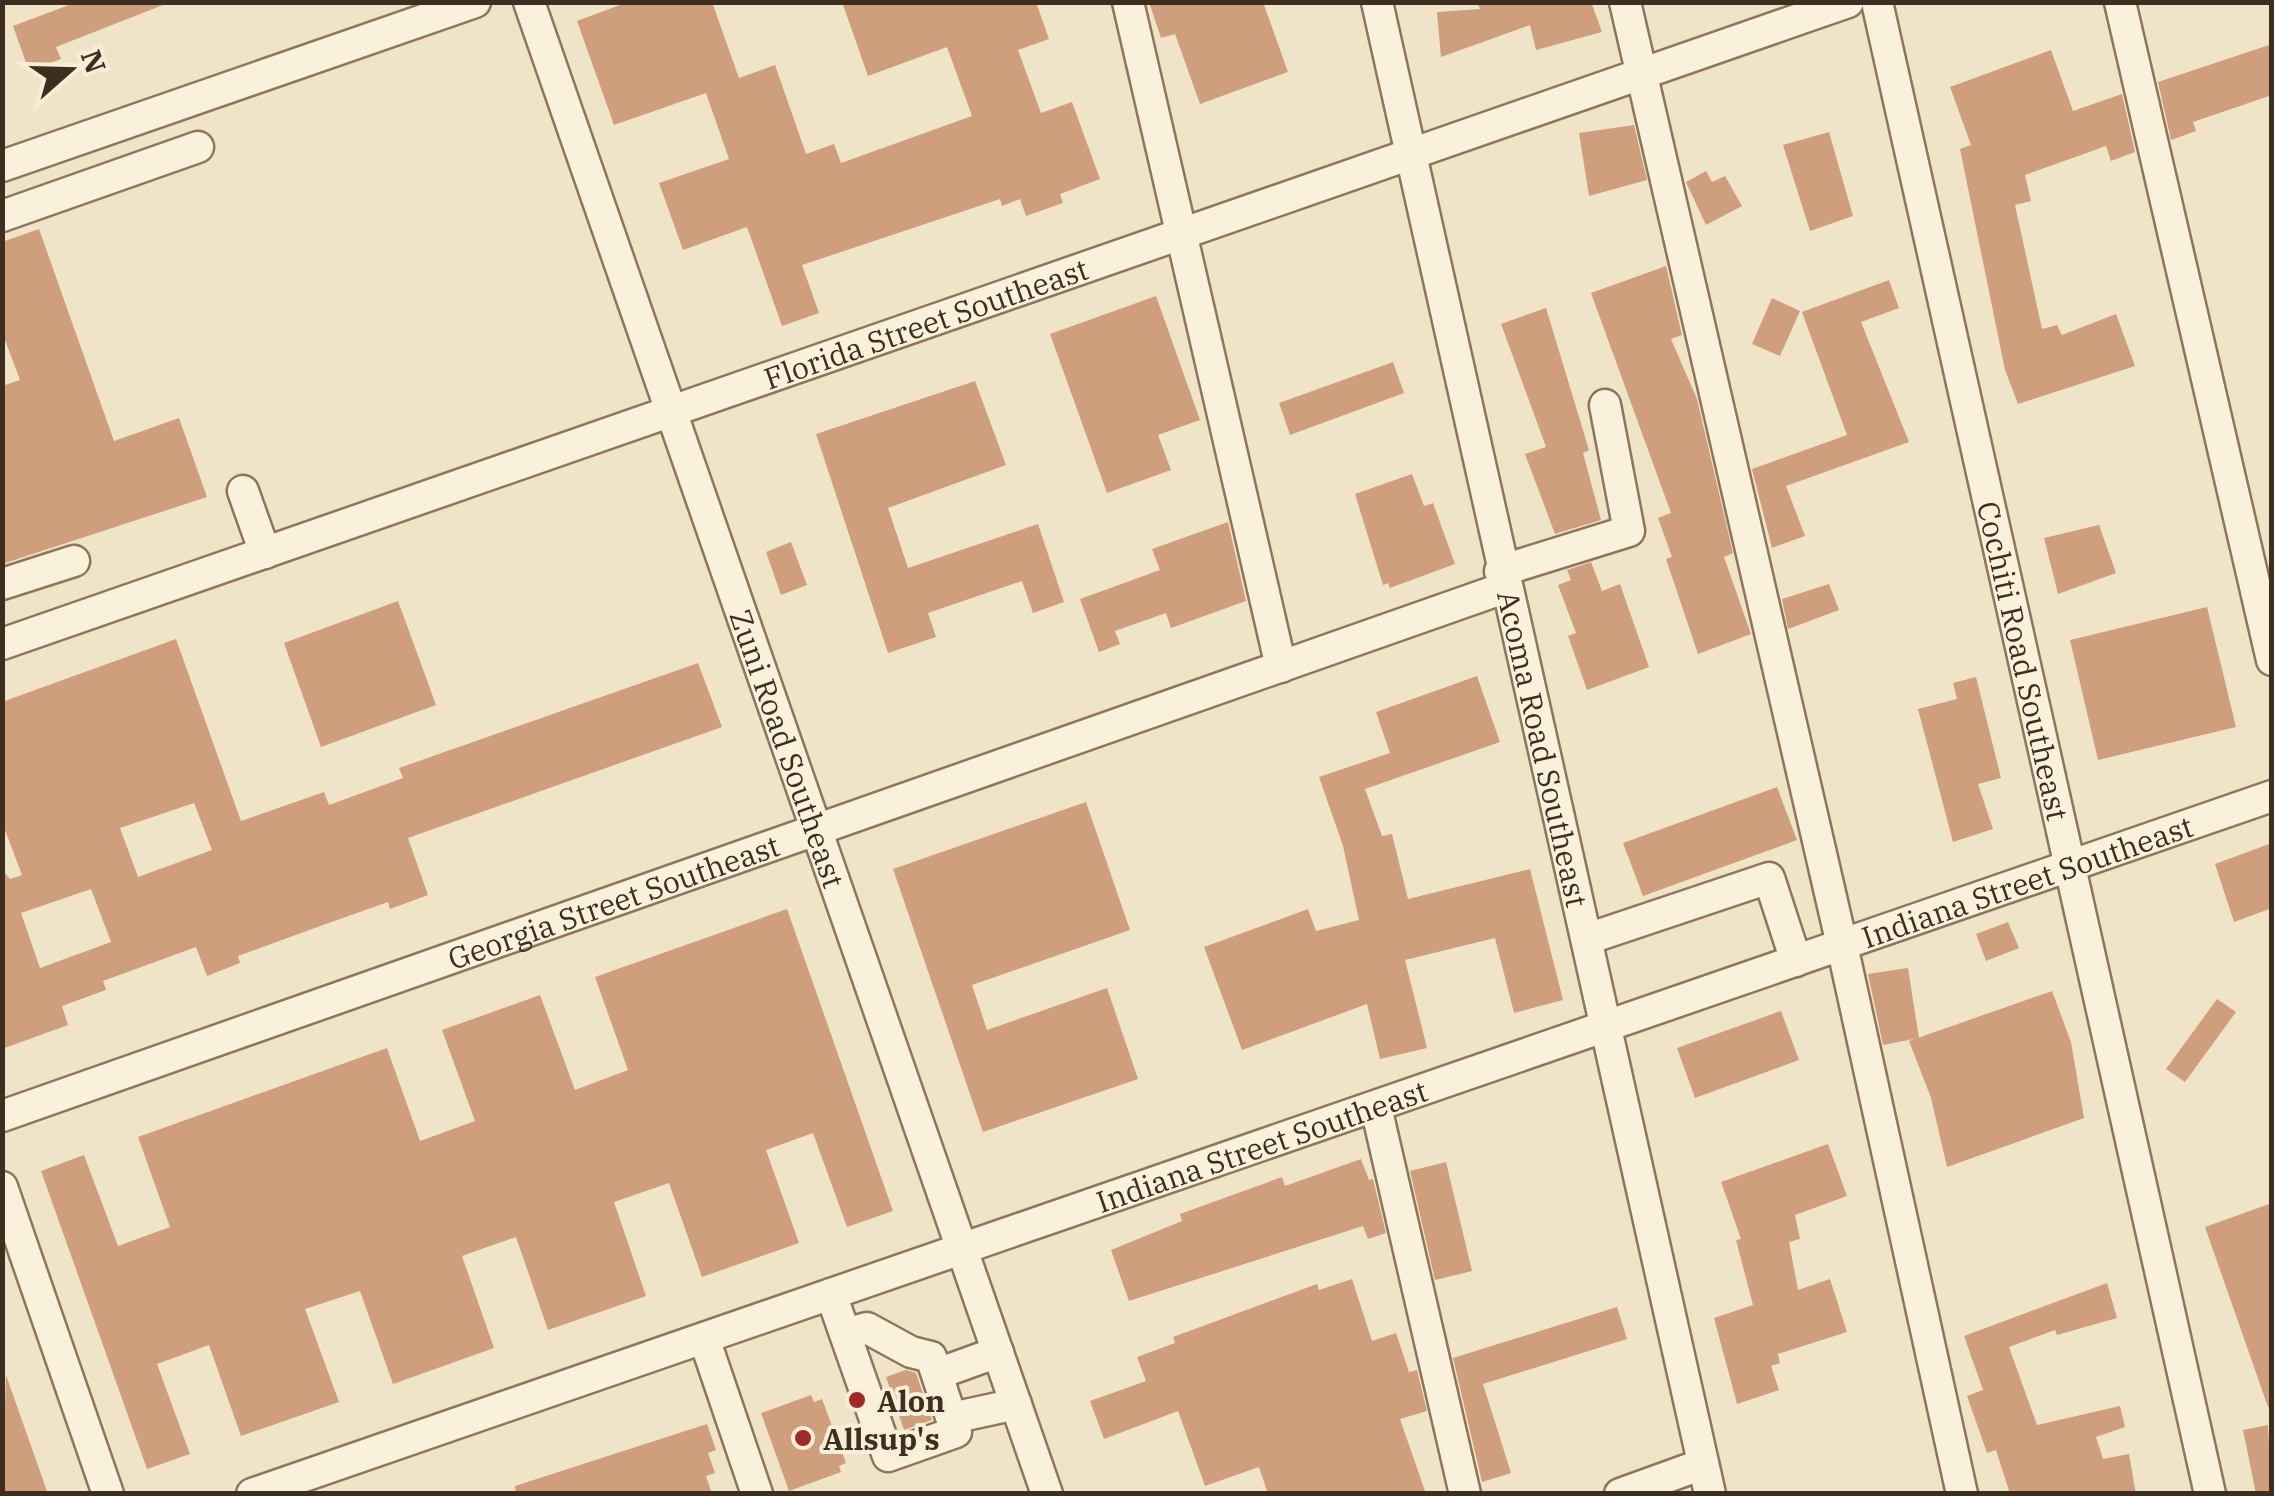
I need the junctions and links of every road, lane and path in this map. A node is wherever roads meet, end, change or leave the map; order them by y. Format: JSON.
{"nodes":[{"id":1,"x":475,"y":2,"type":"edge"},
{"id":2,"x":529,"y":2,"type":"edge"},
{"id":3,"x":1128,"y":2,"type":"edge"},
{"id":4,"x":1376,"y":2,"type":"edge"},
{"id":5,"x":1625,"y":2,"type":"edge"},
{"id":6,"x":1848,"y":2,"type":"edge"},
{"id":7,"x":1878,"y":2,"type":"edge"},
{"id":8,"x":2120,"y":2,"type":"edge"},
{"id":9,"x":1641,"y":74,"type":"junction"},
{"id":10,"x":198,"y":148,"type":"dead end"},
{"id":11,"x":1408,"y":155,"type":"junction"},
{"id":12,"x":2,"y":166,"type":"edge"},
{"id":13,"x":2,"y":216,"type":"edge"},
{"id":14,"x":1180,"y":234,"type":"junction"},
{"id":15,"x":1605,"y":405,"type":"dead end"},
{"id":16,"x":670,"y":411,"type":"junction"},
{"id":17,"x":242,"y":491,"type":"dead end"},
{"id":18,"x":265,"y":553,"type":"junction"},
{"id":19,"x":74,"y":560,"type":"dead end"},
{"id":20,"x":1502,"y":580,"type":"junction"},
{"id":21,"x":2,"y":584,"type":"edge"},
{"id":22,"x":2,"y":644,"type":"edge"},
{"id":23,"x":2272,"y":660,"type":"edge"},
{"id":24,"x":1281,"y":667,"type":"junction"},
{"id":25,"x":2272,"y":796,"type":"edge"},
{"id":26,"x":815,"y":830,"type":"junction"},
{"id":27,"x":2069,"y":868,"type":"junction"},
{"id":28,"x":1587,"y":939,"type":"junction"},
{"id":29,"x":1842,"y":945,"type":"junction"},
{"id":30,"x":1796,"y":961,"type":"junction"},
{"id":31,"x":1608,"y":1027,"type":"junction"},
{"id":32,"x":1376,"y":1107,"type":"junction"},
{"id":33,"x":2,"y":1116,"type":"edge"},
{"id":34,"x":2,"y":1188,"type":"edge"},
{"id":35,"x":962,"y":1249,"type":"junction"},
{"id":36,"x":831,"y":1294,"type":"junction"},
{"id":37,"x":845,"y":1334,"type":"junction"},
{"id":38,"x":704,"y":1338,"type":"junction"},
{"id":39,"x":998,"y":1352,"type":"junction"},
{"id":40,"x":937,"y":1374,"type":"junction"},
{"id":41,"x":1016,"y":1404,"type":"junction"},
{"id":42,"x":952,"y":1418,"type":"junction"},
{"id":43,"x":1707,"y":1479,"type":"edge"},
{"id":44,"x":108,"y":1494,"type":"edge"},
{"id":45,"x":252,"y":1494,"type":"edge"},
{"id":46,"x":757,"y":1494,"type":"edge"},
{"id":47,"x":1047,"y":1494,"type":"edge"},
{"id":48,"x":1466,"y":1494,"type":"edge"},
{"id":49,"x":1620,"y":1494,"type":"edge"},
{"id":50,"x":1962,"y":1494,"type":"edge"},
{"id":51,"x":2210,"y":1494,"type":"edge"}],
"edges":[{"from":1,"to":12,"type":"street"},
{"from":2,"to":16,"type":"street","name":"Zuni Road Southeast"},
{"from":3,"to":14,"type":"street"},
{"from":4,"to":11,"type":"street","name":"Acoma Road Southeast"},
{"from":5,"to":9,"type":"street"},
{"from":6,"to":9,"type":"street","name":"Florida Street Southeast"},
{"from":7,"to":27,"type":"street","name":"Cochiti Road Southeast"},
{"from":8,"to":23,"type":"street"},
{"from":9,"to":11,"type":"street","name":"Florida Street Southeast"},
{"from":9,"to":29,"type":"street"},
{"from":10,"to":13,"type":"street"},
{"from":11,"to":14,"type":"street","name":"Florida Street Southeast"},
{"from":11,"to":20,"type":"street","name":"Acoma Road Southeast"},
{"from":14,"to":16,"type":"street","name":"Florida Street Southeast"},
{"from":14,"to":24,"type":"street"},
{"from":15,"to":20,"type":"street","name":"Georgia Street Southeast"},
{"from":16,"to":18,"type":"street","name":"Florida Street Southeast"},
{"from":16,"to":26,"type":"street","name":"Zuni Road Southeast"},
{"from":17,"to":18,"type":"street"},
{"from":18,"to":22,"type":"street","name":"Florida Street Southeast"},
{"from":19,"to":21,"type":"street"},
{"from":20,"to":24,"type":"street","name":"Georgia Street Southeast"},
{"from":20,"to":28,"type":"street","name":"Acoma Road Southeast"},
{"from":24,"to":26,"type":"street","name":"Georgia Street Southeast"},
{"from":25,"to":27,"type":"street","name":"Indiana Street Southeast"},
{"from":26,"to":33,"type":"street","name":"Georgia Street Southeast"},
{"from":26,"to":35,"type":"street","name":"Zuni Road Southeast"},
{"from":27,"to":29,"type":"street","name":"Indiana Street Southeast"},
{"from":27,"to":51,"type":"street","name":"Cochiti Road Southeast"},
{"from":28,"to":30,"type":"street"},
{"from":28,"to":31,"type":"street","name":"Acoma Road Southeast"},
{"from":29,"to":30,"type":"street","name":"Indiana Street Southeast"},
{"from":29,"to":50,"type":"street"},
{"from":30,"to":31,"type":"street","name":"Indiana Street Southeast"},
{"from":31,"to":32,"type":"street","name":"Indiana Street Southeast"},
{"from":31,"to":43,"type":"street","name":"Acoma Road Southeast"},
{"from":32,"to":35,"type":"street","name":"Indiana Street Southeast"},
{"from":32,"to":48,"type":"street"},
{"from":34,"to":44,"type":"street"},
{"from":35,"to":36,"type":"street","name":"Indiana Street Southeast"},
{"from":35,"to":39,"type":"street","name":"Zuni Road Southeast"},
{"from":36,"to":37,"type":"street"},
{"from":36,"to":38,"type":"street","name":"Indiana Street Southeast"},
{"from":37,"to":40,"type":"street"},
{"from":37,"to":42,"type":"street"},
{"from":38,"to":45,"type":"street","name":"Indiana Street Southeast"},
{"from":38,"to":46,"type":"street"},
{"from":39,"to":40,"type":"street"},
{"from":39,"to":41,"type":"street","name":"Zuni Road Southeast"},
{"from":40,"to":42,"type":"street"},
{"from":41,"to":42,"type":"street"},
{"from":41,"to":47,"type":"street","name":"Zuni Road Southeast"},
{"from":43,"to":49,"type":"street"}]}
